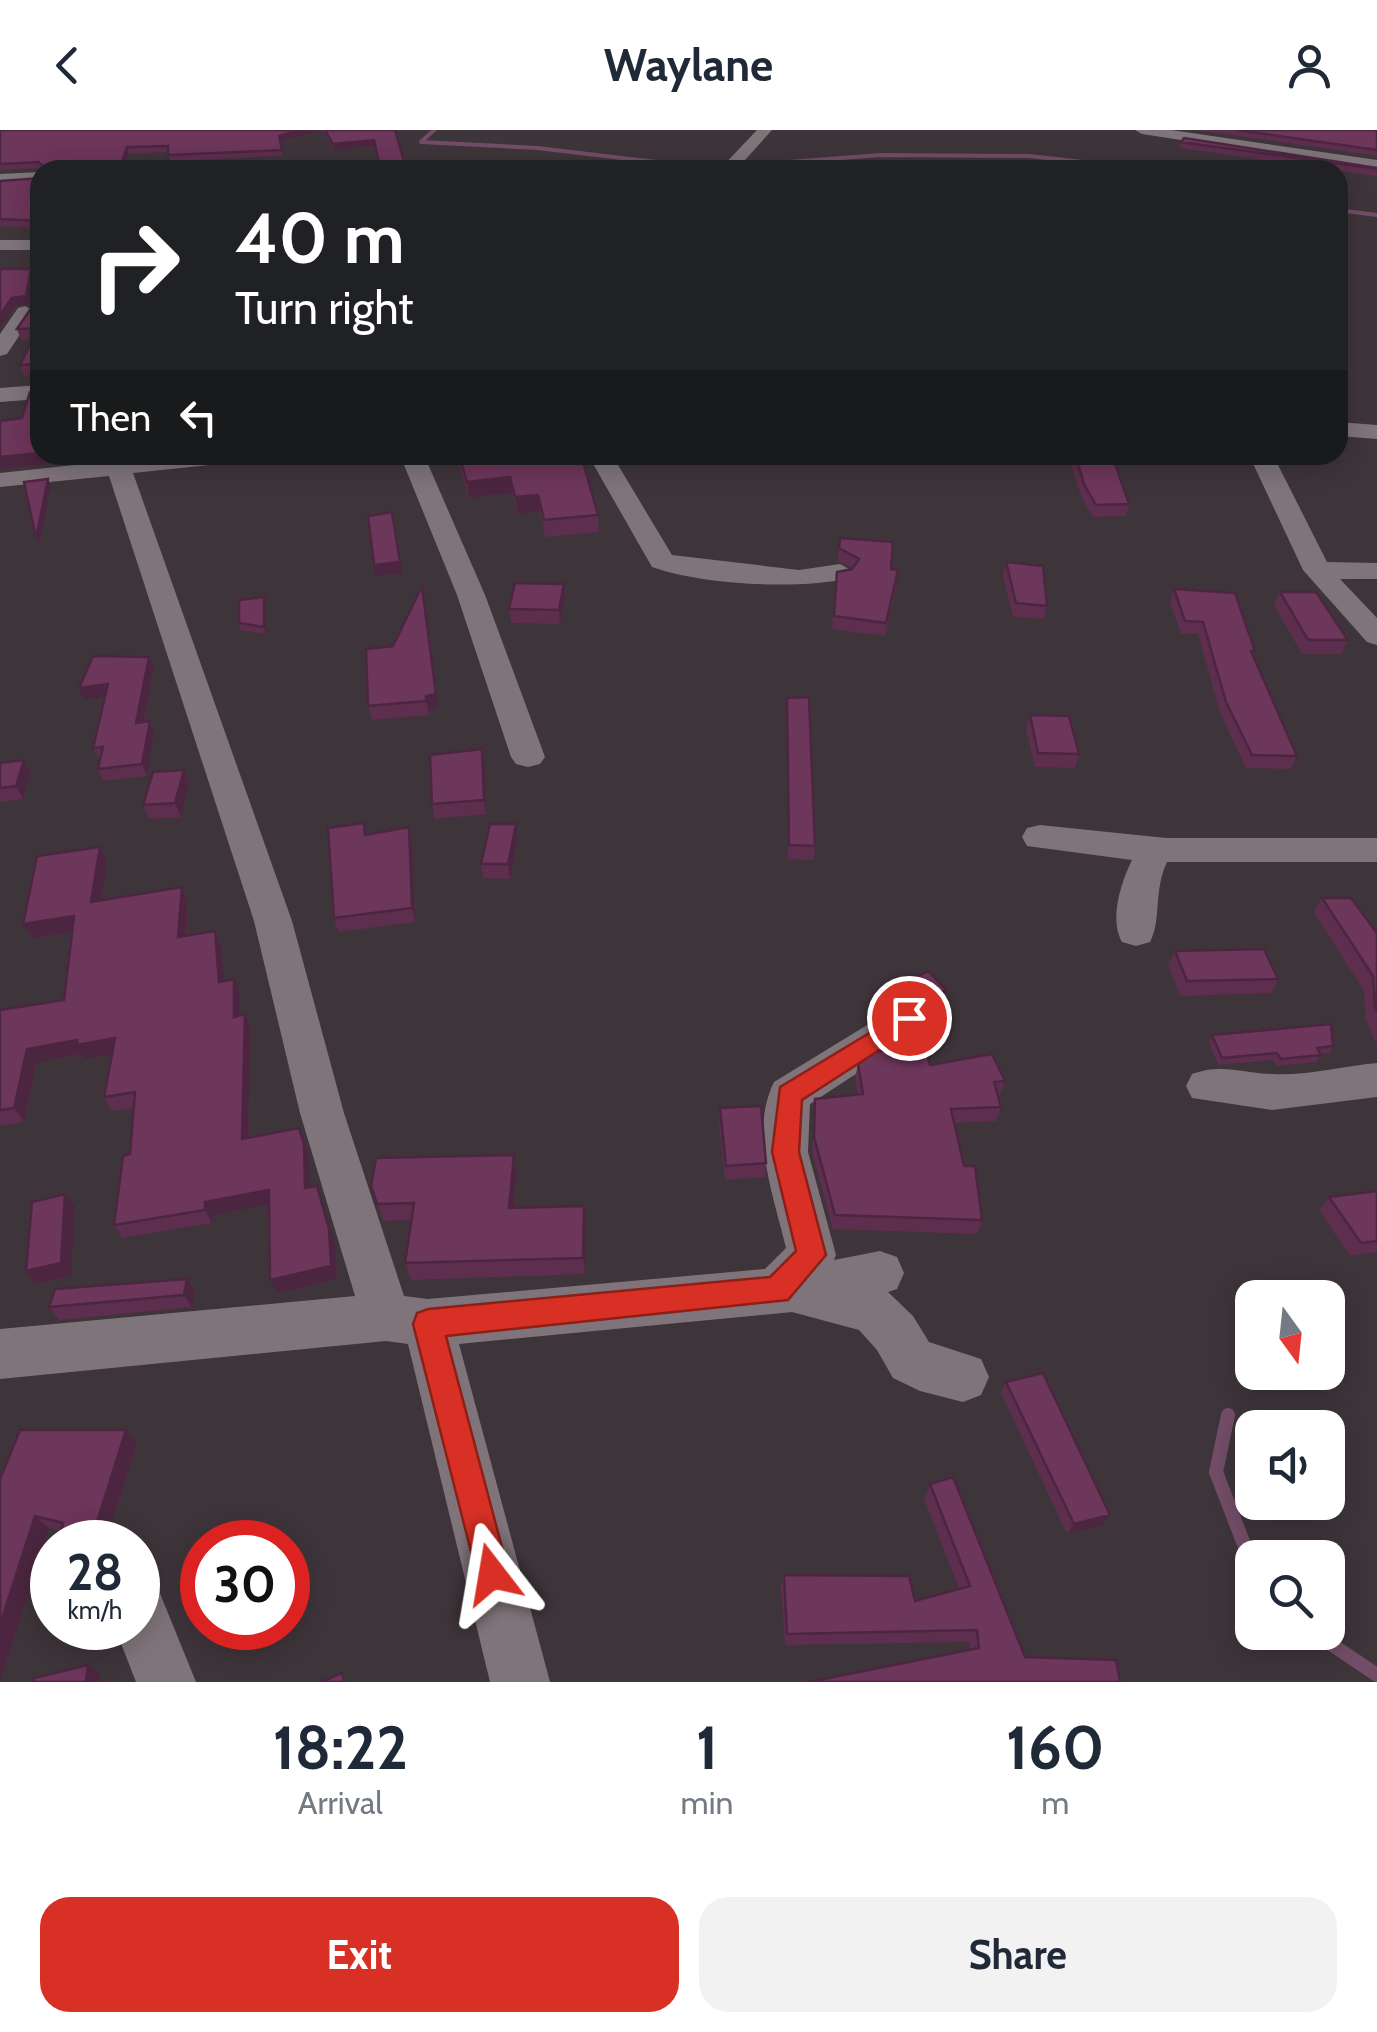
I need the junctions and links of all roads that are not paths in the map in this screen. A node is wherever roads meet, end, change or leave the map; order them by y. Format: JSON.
{"nodes":[{"id":1,"x":765,"y":130,"type":"edge"},
{"id":2,"x":1142,"y":130,"type":"edge"},
{"id":3,"x":736,"y":160,"type":"edge"},
{"id":4,"x":1343,"y":160,"type":"edge"},
{"id":5,"x":1348,"y":161,"type":"edge"},
{"id":6,"x":1377,"y":165,"type":"edge"},
{"id":7,"x":30,"y":178,"type":"edge"},
{"id":8,"x":0,"y":179,"type":"edge"},
{"id":9,"x":0,"y":245,"type":"edge"},
{"id":10,"x":30,"y":245,"type":"edge"},
{"id":11,"x":30,"y":312,"type":"edge"},
{"id":12,"x":0,"y":314,"type":"edge"},
{"id":13,"x":30,"y":315,"type":"edge"},
{"id":14,"x":0,"y":350,"type":"edge"},
{"id":15,"x":30,"y":393,"type":"edge"},
{"id":16,"x":0,"y":395,"type":"edge"},
{"id":17,"x":1348,"y":430,"type":"edge"},
{"id":18,"x":1377,"y":432,"type":"edge"},
{"id":19,"x":146,"y":465,"type":"edge"},
{"id":20,"x":416,"y":465,"type":"edge"},
{"id":21,"x":606,"y":465,"type":"edge"},
{"id":22,"x":1266,"y":465,"type":"edge"},
{"id":23,"x":119,"y":468,"type":"junction"},
{"id":24,"x":0,"y":480,"type":"edge"},
{"id":25,"x":1317,"y":570,"type":"junction"},
{"id":26,"x":1377,"y":571,"type":"edge"},
{"id":27,"x":840,"y":572,"type":"edge"},
{"id":28,"x":1377,"y":636,"type":"edge"},
{"id":29,"x":528,"y":757,"type":"dead end"},
{"id":30,"x":1040,"y":837,"type":"dead end"},
{"id":31,"x":1377,"y":850,"type":"edge"},
{"id":32,"x":1155,"y":851,"type":"junction"},
{"id":33,"x":1136,"y":932,"type":"dead end"},
{"id":34,"x":909,"y":1018,"type":"dead end"},
{"id":35,"x":1377,"y":1080,"type":"edge"},
{"id":36,"x":1207,"y":1086,"type":"dead end"},
{"id":37,"x":880,"y":1273,"type":"dead end"},
{"id":38,"x":777,"y":1290,"type":"junction"},
{"id":39,"x":407,"y":1320,"type":"junction"},
{"id":40,"x":0,"y":1354,"type":"edge"},
{"id":41,"x":962,"y":1377,"type":"dead end"},
{"id":42,"x":153,"y":1650,"type":"edge"},
{"id":43,"x":166,"y":1682,"type":"edge"},
{"id":44,"x":520,"y":1682,"type":"edge"}],
"edges":[{"from":1,"to":3,"type":"street"},
{"from":2,"to":4,"type":"street"},
{"from":5,"to":6,"type":"street"},
{"from":7,"to":8,"type":"street"},
{"from":9,"to":10,"type":"street"},
{"from":11,"to":12,"type":"street"},
{"from":13,"to":14,"type":"street"},
{"from":15,"to":16,"type":"street"},
{"from":17,"to":18,"type":"street"},
{"from":19,"to":23,"type":"street"},
{"from":20,"to":29,"type":"street"},
{"from":21,"to":27,"type":"street"},
{"from":22,"to":25,"type":"street"},
{"from":23,"to":24,"type":"street"},
{"from":23,"to":39,"type":"street"},
{"from":25,"to":26,"type":"street"},
{"from":25,"to":28,"type":"street"},
{"from":30,"to":32,"type":"street"},
{"from":31,"to":32,"type":"street"},
{"from":32,"to":33,"type":"street"},
{"from":34,"to":38,"type":"street"},
{"from":35,"to":36,"type":"street"},
{"from":37,"to":38,"type":"street"},
{"from":38,"to":39,"type":"street"},
{"from":38,"to":41,"type":"street"},
{"from":39,"to":40,"type":"street"},
{"from":39,"to":44,"type":"street"},
{"from":42,"to":43,"type":"street"}]}
